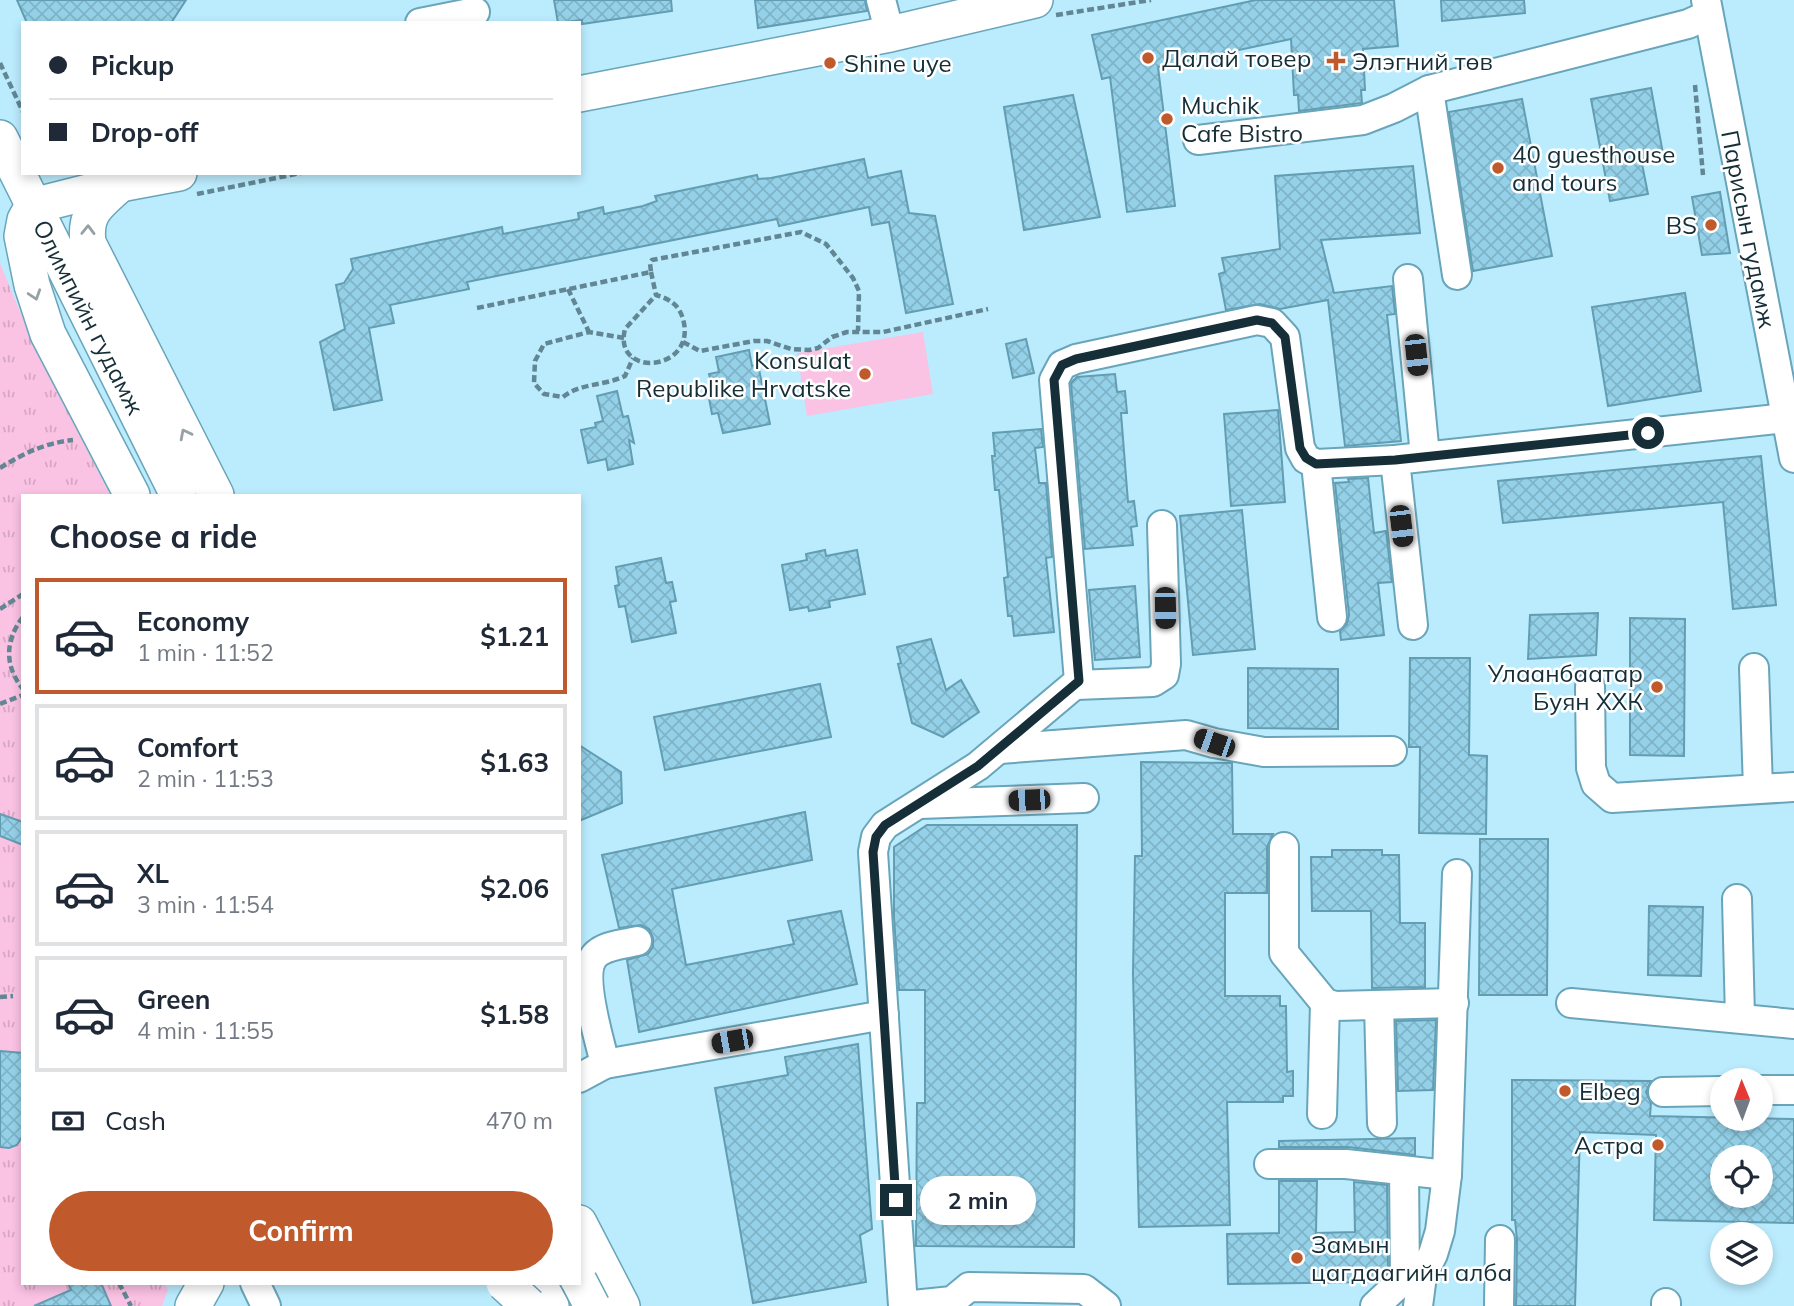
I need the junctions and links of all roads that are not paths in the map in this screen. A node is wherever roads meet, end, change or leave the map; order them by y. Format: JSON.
{"nodes":[{"id":1,"x":881,"y":0,"type":"edge"},
{"id":2,"x":1035,"y":0,"type":"edge"},
{"id":3,"x":1707,"y":8,"type":"edge"},
{"id":4,"x":475,"y":12,"type":"dead end"},
{"id":5,"x":430,"y":21,"type":"edge"},
{"id":6,"x":890,"y":34,"type":"junction"},
{"id":7,"x":1429,"y":90,"type":"junction"},
{"id":8,"x":581,"y":94,"type":"edge"},
{"id":9,"x":0,"y":138,"type":"edge"},
{"id":10,"x":1198,"y":139,"type":"dead end"},
{"id":11,"x":120,"y":184,"type":"junction"},
{"id":12,"x":183,"y":185,"type":"edge"},
{"id":13,"x":33,"y":206,"type":"junction"},
{"id":14,"x":1457,"y":275,"type":"dead end"},
{"id":15,"x":1408,"y":279,"type":"dead end"},
{"id":16,"x":1786,"y":418,"type":"junction"},
{"id":17,"x":1426,"y":456,"type":"junction"},
{"id":18,"x":1794,"y":458,"type":"edge"},
{"id":19,"x":1395,"y":460,"type":"junction"},
{"id":20,"x":1316,"y":464,"type":"junction"},
{"id":21,"x":131,"y":494,"type":"edge"},
{"id":22,"x":177,"y":494,"type":"edge"},
{"id":23,"x":215,"y":494,"type":"edge"},
{"id":24,"x":1162,"y":525,"type":"dead end"},
{"id":25,"x":1332,"y":617,"type":"dead end"},
{"id":26,"x":1413,"y":625,"type":"dead end"},
{"id":27,"x":1754,"y":668,"type":"dead end"},
{"id":28,"x":1076,"y":685,"type":"junction"},
{"id":29,"x":1590,"y":687,"type":"dead end"},
{"id":30,"x":1000,"y":749,"type":"junction"},
{"id":31,"x":1392,"y":751,"type":"dead end"},
{"id":32,"x":1794,"y":787,"type":"edge"},
{"id":33,"x":1758,"y":789,"type":"junction"},
{"id":34,"x":1084,"y":798,"type":"dead end"},
{"id":35,"x":920,"y":804,"type":"junction"},
{"id":36,"x":1284,"y":847,"type":"dead end"},
{"id":37,"x":1457,"y":874,"type":"dead end"},
{"id":38,"x":1737,"y":899,"type":"dead end"},
{"id":39,"x":637,"y":941,"type":"dead end"},
{"id":40,"x":1325,"y":1003,"type":"junction"},
{"id":41,"x":1454,"y":1003,"type":"junction"},
{"id":42,"x":1570,"y":1003,"type":"dead end"},
{"id":43,"x":1379,"y":1005,"type":"junction"},
{"id":44,"x":884,"y":1014,"type":"junction"},
{"id":45,"x":1740,"y":1018,"type":"junction"},
{"id":46,"x":1794,"y":1024,"type":"edge"},
{"id":47,"x":605,"y":1064,"type":"junction"},
{"id":48,"x":581,"y":1078,"type":"edge"},
{"id":49,"x":1773,"y":1090,"type":"edge"},
{"id":50,"x":1794,"y":1090,"type":"edge"},
{"id":51,"x":1710,"y":1091,"type":"edge"},
{"id":52,"x":1663,"y":1092,"type":"dead end"},
{"id":53,"x":1322,"y":1114,"type":"dead end"},
{"id":54,"x":1382,"y":1123,"type":"dead end"},
{"id":55,"x":1269,"y":1164,"type":"dead end"},
{"id":56,"x":1404,"y":1171,"type":"junction"},
{"id":57,"x":1447,"y":1175,"type":"junction"},
{"id":58,"x":1500,"y":1240,"type":"dead end"},
{"id":59,"x":582,"y":1257,"type":"edge"},
{"id":60,"x":1414,"y":1277,"type":"junction"},
{"id":61,"x":205,"y":1285,"type":"edge"},
{"id":62,"x":257,"y":1285,"type":"edge"},
{"id":63,"x":506,"y":1285,"type":"edge"},
{"id":64,"x":534,"y":1285,"type":"edge"},
{"id":65,"x":537,"y":1285,"type":"edge"},
{"id":66,"x":969,"y":1297,"type":"edge"},
{"id":67,"x":1081,"y":1298,"type":"edge"},
{"id":68,"x":193,"y":1306,"type":"edge"},
{"id":69,"x":266,"y":1306,"type":"edge"},
{"id":70,"x":515,"y":1306,"type":"edge"},
{"id":71,"x":529,"y":1306,"type":"edge"},
{"id":72,"x":551,"y":1306,"type":"edge"},
{"id":73,"x":591,"y":1306,"type":"edge"},
{"id":74,"x":607,"y":1306,"type":"edge"},
{"id":75,"x":622,"y":1306,"type":"edge"},
{"id":76,"x":903,"y":1306,"type":"edge"},
{"id":77,"x":1106,"y":1306,"type":"edge"},
{"id":78,"x":1375,"y":1306,"type":"edge"},
{"id":79,"x":1418,"y":1306,"type":"edge"},
{"id":80,"x":1499,"y":1306,"type":"edge"}],
"edges":[{"from":1,"to":6,"type":"street"},
{"from":2,"to":6,"type":"main road"},
{"from":3,"to":7,"type":"street"},
{"from":3,"to":16,"type":"street","name":"Парисын гудамж"},
{"from":4,"to":5,"type":"street"},
{"from":6,"to":8,"type":"main road"},
{"from":7,"to":10,"type":"street"},
{"from":7,"to":14,"type":"street"},
{"from":9,"to":13,"type":"main road","name":"Олимпийн гудамж"},
{"from":11,"to":12,"type":"main road"},
{"from":11,"to":13,"type":"main road"},
{"from":23,"to":11,"type":"main road","one_way":true},
{"from":13,"to":21,"type":"main road","one_way":true},
{"from":13,"to":22,"type":"main road","name":"Олимпийн гудамж"},
{"from":15,"to":17,"type":"street"},
{"from":16,"to":17,"type":"street"},
{"from":16,"to":18,"type":"street","name":"Парисын гудамж"},
{"from":17,"to":19,"type":"street"},
{"from":19,"to":20,"type":"street"},
{"from":19,"to":26,"type":"street"},
{"from":20,"to":25,"type":"street"},
{"from":20,"to":28,"type":"street"},
{"from":24,"to":28,"type":"street"},
{"from":27,"to":33,"type":"street"},
{"from":28,"to":30,"type":"street"},
{"from":29,"to":33,"type":"street"},
{"from":30,"to":31,"type":"street"},
{"from":30,"to":35,"type":"street"},
{"from":32,"to":33,"type":"street"},
{"from":34,"to":35,"type":"street"},
{"from":35,"to":44,"type":"street"},
{"from":36,"to":40,"type":"street"},
{"from":37,"to":41,"type":"street"},
{"from":38,"to":45,"type":"street"},
{"from":39,"to":47,"type":"street"},
{"from":40,"to":43,"type":"street"},
{"from":40,"to":53,"type":"street"},
{"from":41,"to":43,"type":"street"},
{"from":41,"to":57,"type":"street"},
{"from":42,"to":45,"type":"street"},
{"from":43,"to":54,"type":"street"},
{"from":44,"to":47,"type":"street"},
{"from":44,"to":76,"type":"street"},
{"from":45,"to":46,"type":"street"},
{"from":47,"to":48,"type":"street"},
{"from":49,"to":50,"type":"street"},
{"from":51,"to":52,"type":"street"},
{"from":55,"to":56,"type":"street"},
{"from":56,"to":57,"type":"street"},
{"from":56,"to":60,"type":"street"},
{"from":57,"to":60,"type":"street"},
{"from":58,"to":80,"type":"street"},
{"from":59,"to":73,"type":"main road","bridge":true},
{"from":59,"to":75,"type":"main road"},
{"from":60,"to":78,"type":"street"},
{"from":60,"to":79,"type":"street"},
{"from":61,"to":68,"type":"main road"},
{"from":62,"to":69,"type":"street"},
{"from":63,"to":71,"type":"main road","bridge":true},
{"from":64,"to":70,"type":"street"},
{"from":65,"to":72,"type":"main road"},
{"from":66,"to":67,"type":"street"},
{"from":66,"to":76,"type":"street"},
{"from":67,"to":77,"type":"street"},
{"from":73,"to":74,"type":"main road"}]}
